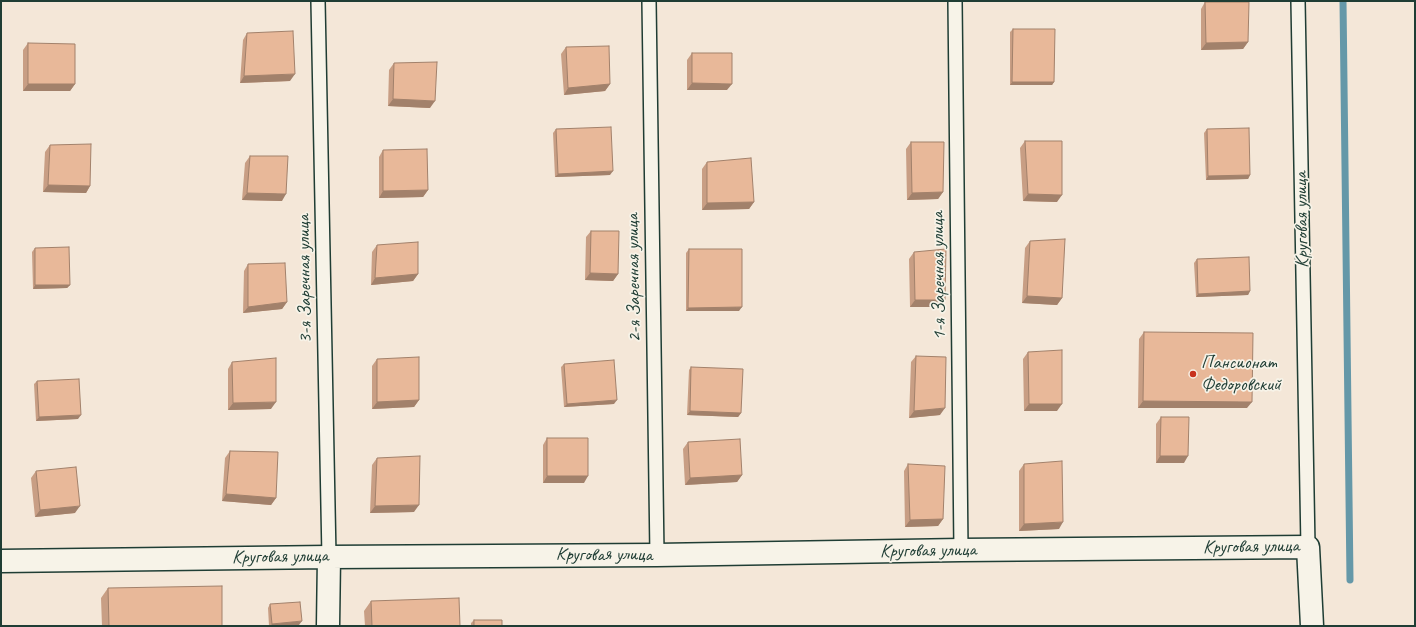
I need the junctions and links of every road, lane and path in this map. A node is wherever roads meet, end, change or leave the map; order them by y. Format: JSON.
{"nodes":[{"id":1,"x":318,"y":1,"type":"edge"},
{"id":2,"x":649,"y":1,"type":"edge"},
{"id":3,"x":955,"y":1,"type":"edge"},
{"id":4,"x":1298,"y":1,"type":"edge"},
{"id":5,"x":1308,"y":547,"type":"junction"},
{"id":6,"x":961,"y":550,"type":"junction"},
{"id":7,"x":657,"y":555,"type":"junction"},
{"id":8,"x":329,"y":557,"type":"junction"},
{"id":9,"x":1,"y":561,"type":"edge"},
{"id":10,"x":328,"y":626,"type":"edge"},
{"id":11,"x":1312,"y":626,"type":"edge"}],
"edges":[{"from":1,"to":8,"type":"lane","name":"3-я Заречная улица"},
{"from":2,"to":7,"type":"lane","name":"2-я Заречная улица"},
{"from":3,"to":6,"type":"lane","name":"1-я Заречная улица"},
{"from":4,"to":5,"type":"lane","name":"Круговая улица"},
{"from":5,"to":6,"type":"street","name":"Круговая улица"},
{"from":5,"to":11,"type":"street"},
{"from":6,"to":7,"type":"street","name":"Круговая улица"},
{"from":7,"to":8,"type":"street","name":"Круговая улица"},
{"from":8,"to":9,"type":"street","name":"Круговая улица"},
{"from":8,"to":10,"type":"street"}]}
